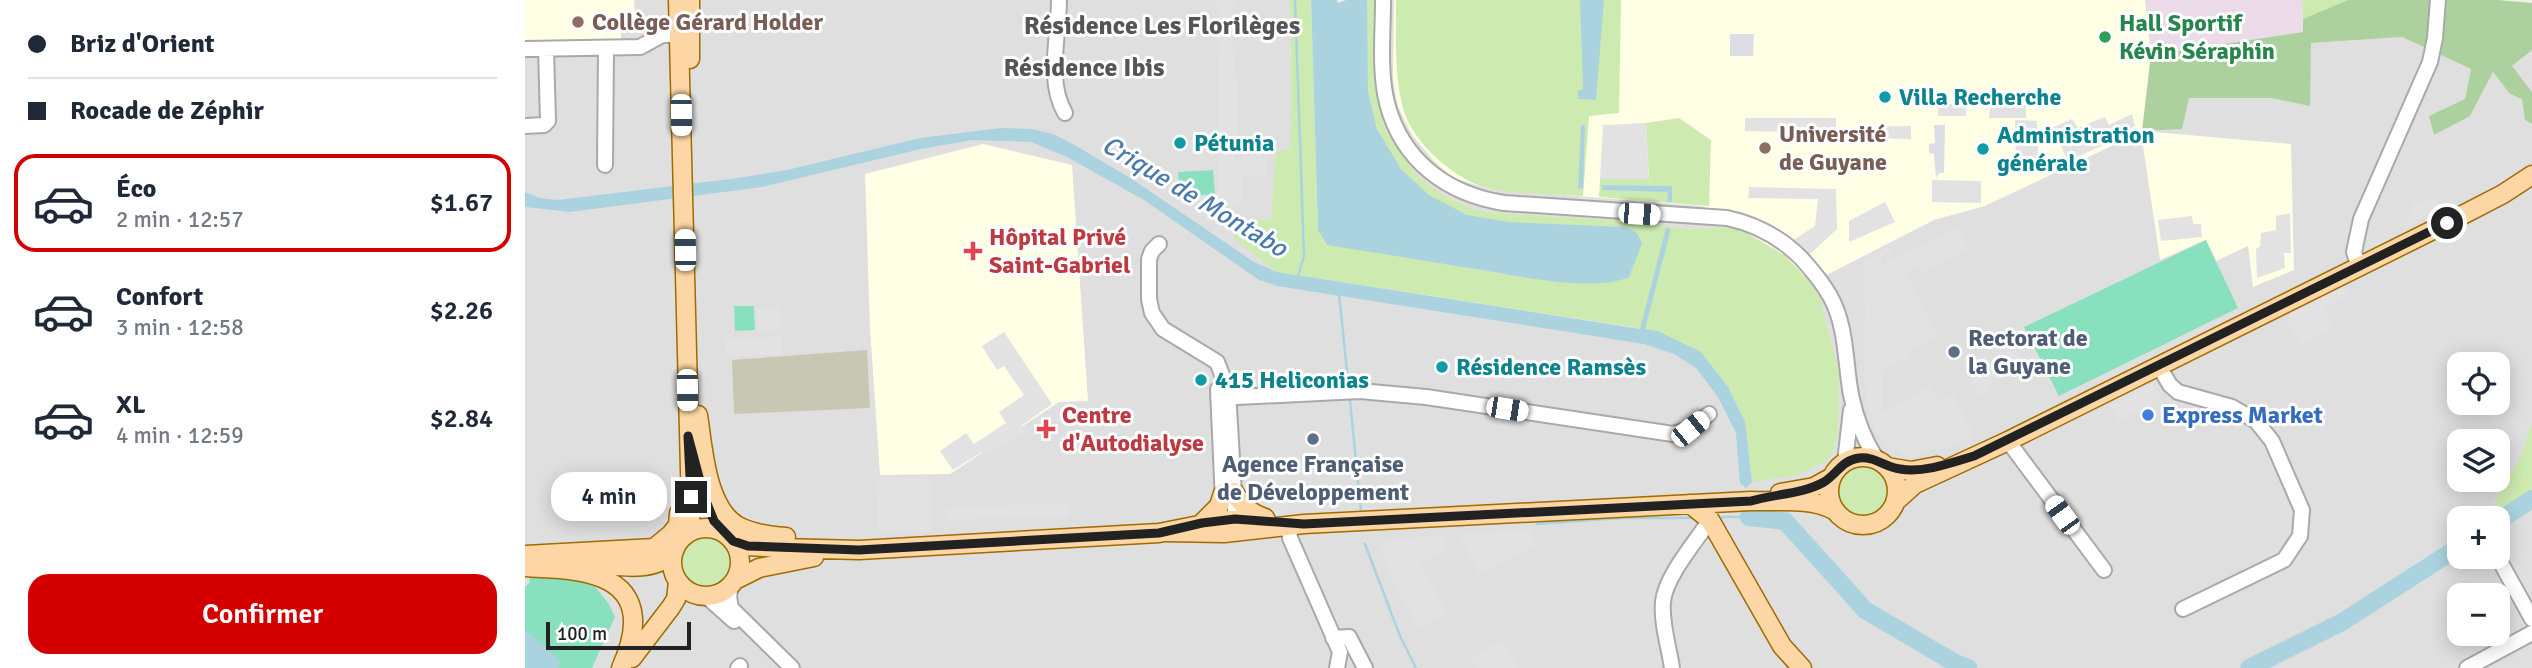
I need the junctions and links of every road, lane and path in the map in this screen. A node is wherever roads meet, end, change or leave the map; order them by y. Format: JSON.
{"nodes":[{"id":1,"x":678,"y":0,"type":"edge"},
{"id":2,"x":690,"y":0,"type":"edge"},
{"id":3,"x":1059,"y":0,"type":"edge"},
{"id":4,"x":1383,"y":0,"type":"edge"},
{"id":5,"x":2438,"y":0,"type":"edge"},
{"id":6,"x":680,"y":35,"type":"junction"},
{"id":7,"x":546,"y":49,"type":"junction"},
{"id":8,"x":606,"y":49,"type":"junction"},
{"id":9,"x":525,"y":50,"type":"edge"},
{"id":10,"x":1065,"y":113,"type":"dead end"},
{"id":11,"x":525,"y":125,"type":"edge"},
{"id":12,"x":605,"y":165,"type":"dead end"},
{"id":13,"x":2532,"y":175,"type":"edge"},
{"id":14,"x":1159,"y":244,"type":"dead end"},
{"id":15,"x":2359,"y":267,"type":"junction"},
{"id":16,"x":2158,"y":365,"type":"junction"},
{"id":17,"x":687,"y":367,"type":"junction"},
{"id":18,"x":1851,"y":394,"type":"junction"},
{"id":19,"x":1223,"y":398,"type":"junction"},
{"id":20,"x":1709,"y":414,"type":"dead end"},
{"id":21,"x":688,"y":436,"type":"junction"},
{"id":22,"x":2008,"y":440,"type":"junction"},
{"id":23,"x":1974,"y":456,"type":"junction"},
{"id":24,"x":1845,"y":462,"type":"junction"},
{"id":25,"x":1882,"y":463,"type":"junction"},
{"id":26,"x":1832,"y":477,"type":"junction"},
{"id":27,"x":1228,"y":492,"type":"junction"},
{"id":28,"x":1751,"y":501,"type":"junction"},
{"id":29,"x":1731,"y":502,"type":"junction"},
{"id":30,"x":1895,"y":502,"type":"junction"},
{"id":31,"x":1690,"y":504,"type":"junction"},
{"id":32,"x":1834,"y":510,"type":"junction"},
{"id":33,"x":1710,"y":520,"type":"junction"},
{"id":34,"x":1202,"y":523,"type":"junction"},
{"id":35,"x":1288,"y":523,"type":"junction"},
{"id":36,"x":1230,"y":526,"type":"junction"},
{"id":37,"x":1166,"y":532,"type":"junction"},
{"id":38,"x":727,"y":536,"type":"junction"},
{"id":39,"x":679,"y":542,"type":"junction"},
{"id":40,"x":885,"y":549,"type":"junction"},
{"id":41,"x":859,"y":550,"type":"junction"},
{"id":42,"x":525,"y":561,"type":"edge"},
{"id":43,"x":2504,"y":569,"type":"edge"},
{"id":44,"x":2104,"y":570,"type":"dead end"},
{"id":45,"x":677,"y":581,"type":"junction"},
{"id":46,"x":733,"y":582,"type":"junction"},
{"id":47,"x":704,"y":596,"type":"junction"},
{"id":48,"x":2183,"y":609,"type":"dead end"},
{"id":49,"x":2532,"y":619,"type":"edge"},
{"id":50,"x":2532,"y":633,"type":"edge"},
{"id":51,"x":1333,"y":638,"type":"junction"},
{"id":52,"x":777,"y":653,"type":"junction"},
{"id":53,"x":621,"y":668,"type":"edge"},
{"id":54,"x":628,"y":668,"type":"edge"},
{"id":55,"x":633,"y":668,"type":"edge"},
{"id":56,"x":792,"y":668,"type":"edge"},
{"id":57,"x":1337,"y":668,"type":"edge"},
{"id":58,"x":1365,"y":668,"type":"edge"},
{"id":59,"x":1672,"y":668,"type":"edge"},
{"id":60,"x":1802,"y":668,"type":"edge"},
{"id":61,"x":2467,"y":668,"type":"edge"}],
"edges":[{"from":1,"to":6,"type":"main road"},
{"from":2,"to":6,"type":"main road"},
{"from":3,"to":10,"type":"street"},
{"from":4,"to":18,"type":"street"},
{"from":5,"to":15,"type":"street"},
{"from":6,"to":8,"type":"street"},
{"from":6,"to":17,"type":"main road"},
{"from":7,"to":8,"type":"street"},
{"from":7,"to":9,"type":"street"},
{"from":7,"to":11,"type":"street"},
{"from":8,"to":12,"type":"street"},
{"from":13,"to":15,"type":"main road"},
{"from":14,"to":19,"type":"street"},
{"from":15,"to":16,"type":"main road"},
{"from":16,"to":22,"type":"main road"},
{"from":16,"to":48,"type":"street"},
{"from":17,"to":21,"type":"main road"},
{"from":17,"to":40,"type":"main road"},
{"from":17,"to":42,"type":"main road"},
{"from":18,"to":24,"type":"street"},
{"from":18,"to":25,"type":"street"},
{"from":19,"to":20,"type":"street"},
{"from":19,"to":27,"type":"street"},
{"from":21,"to":38,"type":"main road"},
{"from":21,"to":39,"type":"main road"},
{"from":22,"to":23,"type":"main road"},
{"from":22,"to":44,"type":"street"},
{"from":23,"to":25,"type":"main road"},
{"from":23,"to":30,"type":"main road"},
{"from":24,"to":25,"type":"main road"},
{"from":24,"to":26,"type":"main road"},
{"from":25,"to":30,"type":"main road"},
{"from":26,"to":28,"type":"main road"},
{"from":26,"to":32,"type":"main road"},
{"from":27,"to":34,"type":"main road"},
{"from":27,"to":35,"type":"main road"},
{"from":27,"to":36,"type":"street"},
{"from":28,"to":29,"type":"main road"},
{"from":28,"to":32,"type":"main road"},
{"from":29,"to":31,"type":"main road"},
{"from":29,"to":33,"type":"main road"},
{"from":30,"to":32,"type":"main road"},
{"from":31,"to":33,"type":"main road"},
{"from":31,"to":35,"type":"main road"},
{"from":33,"to":59,"type":"street"},
{"from":33,"to":60,"type":"main road"},
{"from":34,"to":36,"type":"main road"},
{"from":34,"to":37,"type":"main road"},
{"from":35,"to":36,"type":"main road"},
{"from":35,"to":51,"type":"street"},
{"from":36,"to":37,"type":"main road"},
{"from":37,"to":40,"type":"main road"},
{"from":38,"to":39,"type":"main road"},
{"from":38,"to":41,"type":"main road"},
{"from":38,"to":46,"type":"main road"},
{"from":39,"to":42,"type":"main road"},
{"from":39,"to":45,"type":"main road"},
{"from":40,"to":41,"type":"main road"},
{"from":41,"to":46,"type":"main road"},
{"from":42,"to":45,"type":"main road"},
{"from":42,"to":53,"type":"main road"},
{"from":43,"to":49,"type":"street"},
{"from":45,"to":47,"type":"main road"},
{"from":45,"to":54,"type":"main road"},
{"from":46,"to":47,"type":"main road"},
{"from":46,"to":52,"type":"street"},
{"from":47,"to":52,"type":"street"},
{"from":47,"to":55,"type":"main road"},
{"from":50,"to":61,"type":"street"},
{"from":51,"to":57,"type":"street"},
{"from":51,"to":58,"type":"street"},
{"from":52,"to":56,"type":"street"}]}
